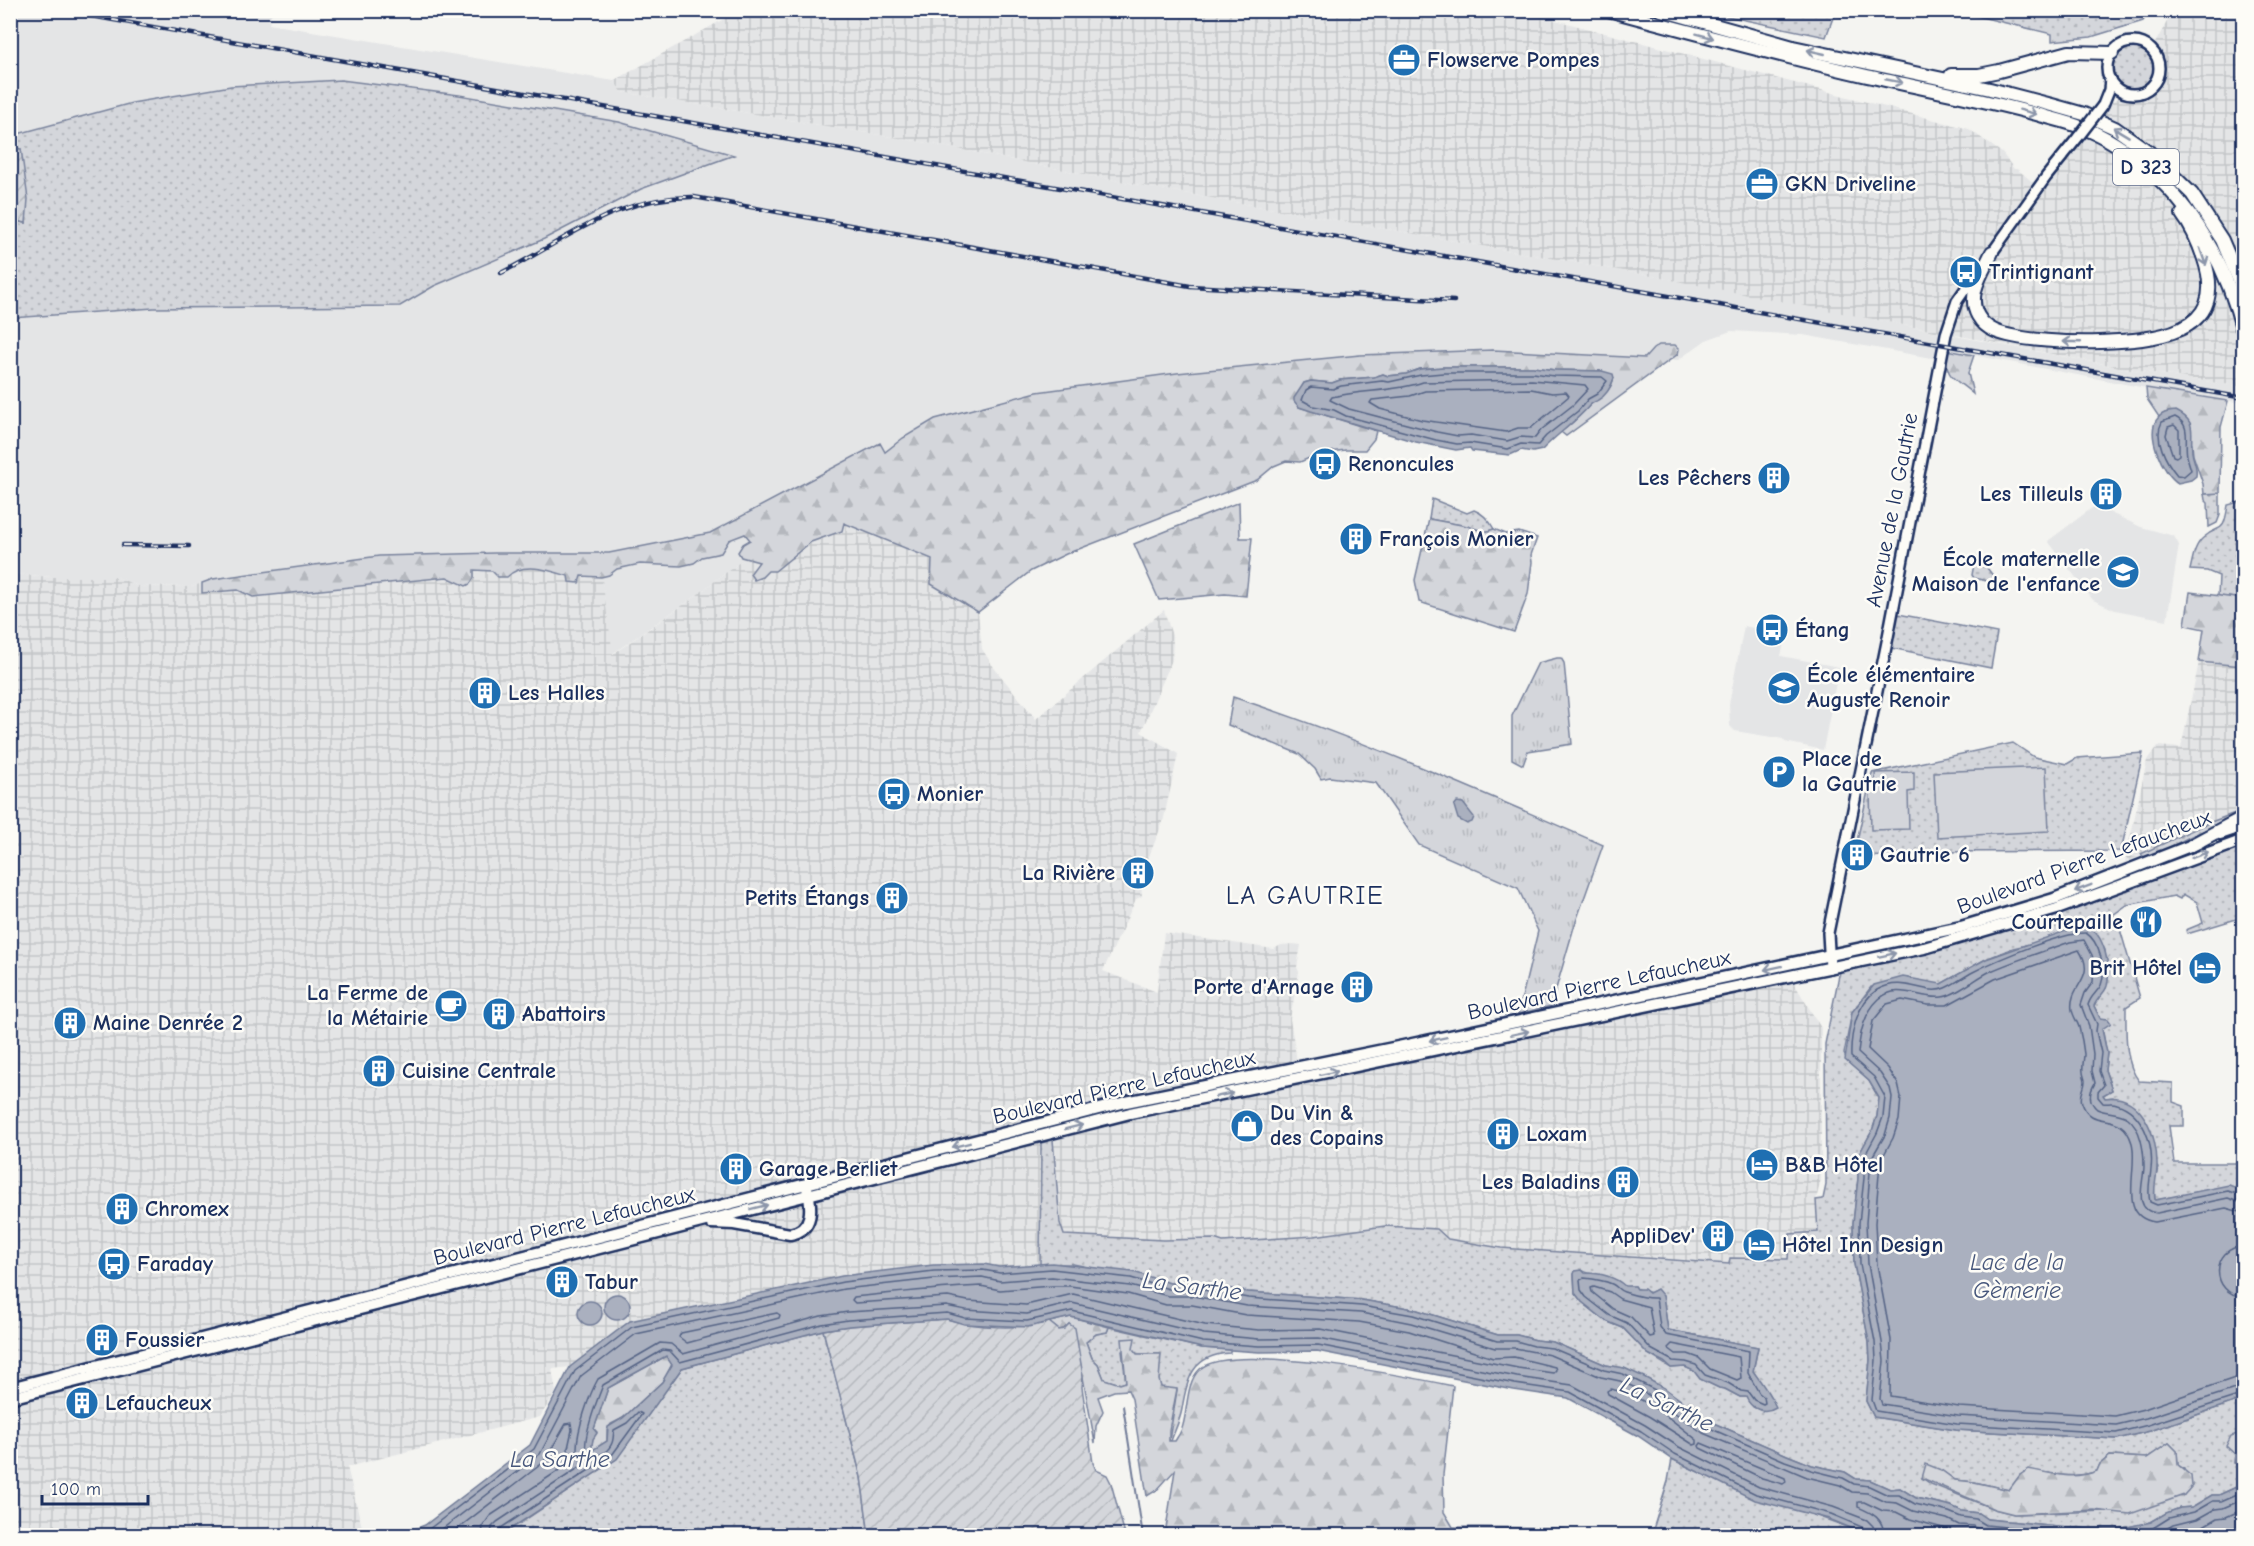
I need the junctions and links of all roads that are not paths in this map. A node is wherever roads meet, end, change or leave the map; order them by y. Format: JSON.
{"nodes":[{"id":1,"x":1608,"y":10,"type":"edge"},
{"id":2,"x":1661,"y":10,"type":"edge"},
{"id":3,"x":2112,"y":52,"type":"junction"},
{"id":4,"x":1935,"y":77,"type":"junction"},
{"id":5,"x":2110,"y":79,"type":"junction"},
{"id":6,"x":2123,"y":91,"type":"junction"},
{"id":7,"x":2103,"y":105,"type":"junction"},
{"id":8,"x":2118,"y":146,"type":"junction"},
{"id":9,"x":1992,"y":252,"type":"junction"},
{"id":10,"x":2244,"y":292,"type":"edge"},
{"id":11,"x":2244,"y":335,"type":"edge"},
{"id":12,"x":2244,"y":817,"type":"edge"},
{"id":13,"x":2244,"y":826,"type":"edge"},
{"id":14,"x":2244,"y":840,"type":"edge"},
{"id":15,"x":2192,"y":845,"type":"junction"},
{"id":16,"x":2138,"y":867,"type":"junction"},
{"id":17,"x":2156,"y":871,"type":"junction"},
{"id":18,"x":1830,"y":956,"type":"junction"},
{"id":19,"x":1830,"y":968,"type":"junction"},
{"id":20,"x":807,"y":1190,"type":"junction"},
{"id":21,"x":692,"y":1223,"type":"junction"},
{"id":22,"x":10,"y":1388,"type":"edge"},
{"id":23,"x":10,"y":1398,"type":"edge"}],
"edges":[{"from":1,"to":8,"type":"highway","number":"D 323","one_way":true},
{"from":4,"to":2,"type":"highway","number":"D 323","one_way":true},
{"from":3,"to":4,"type":"highway"},
{"from":3,"to":5,"type":"street"},
{"from":3,"to":6,"type":"street"},
{"from":10,"to":4,"type":"highway","number":"D 323","one_way":true},
{"from":5,"to":6,"type":"street"},
{"from":5,"to":7,"type":"street","name":"Avenue de la Gautrie"},
{"from":6,"to":7,"type":"street","name":"Avenue de la Gautrie"},
{"from":7,"to":9,"type":"street","name":"Avenue de la Gautrie","bridge":true},
{"from":8,"to":9,"type":"highway","one_way":true},
{"from":8,"to":11,"type":"highway","number":"D 323"},
{"from":9,"to":18,"type":"street","name":"Avenue de la Gautrie"},
{"from":12,"to":15,"type":"highway"},
{"from":13,"to":15,"type":"main road","name":"Boulevard Pierre Lefaucheux"},
{"from":17,"to":14,"type":"main road","name":"Boulevard Pierre Lefaucheux","one_way":true},
{"from":15,"to":16,"type":"main road","name":"Boulevard Pierre Lefaucheux"},
{"from":16,"to":17,"type":"main road"},
{"from":16,"to":18,"type":"main road","name":"Boulevard Pierre Lefaucheux","one_way":true},
{"from":19,"to":17,"type":"main road","name":"Boulevard Pierre Lefaucheux","one_way":true},
{"from":18,"to":19,"type":"street","name":"Avenue de la Gautrie"},
{"from":18,"to":20,"type":"main road","name":"Boulevard Pierre Lefaucheux","one_way":true},
{"from":20,"to":19,"type":"main road","name":"Boulevard Pierre Lefaucheux","one_way":true},
{"from":21,"to":20,"type":"main road","name":"Boulevard Pierre Lefaucheux","one_way":true},
{"from":20,"to":21,"type":"main road"},
{"from":20,"to":22,"type":"main road","name":"Boulevard Pierre Lefaucheux"},
{"from":21,"to":23,"type":"main road","name":"Boulevard Pierre Lefaucheux"}]}
